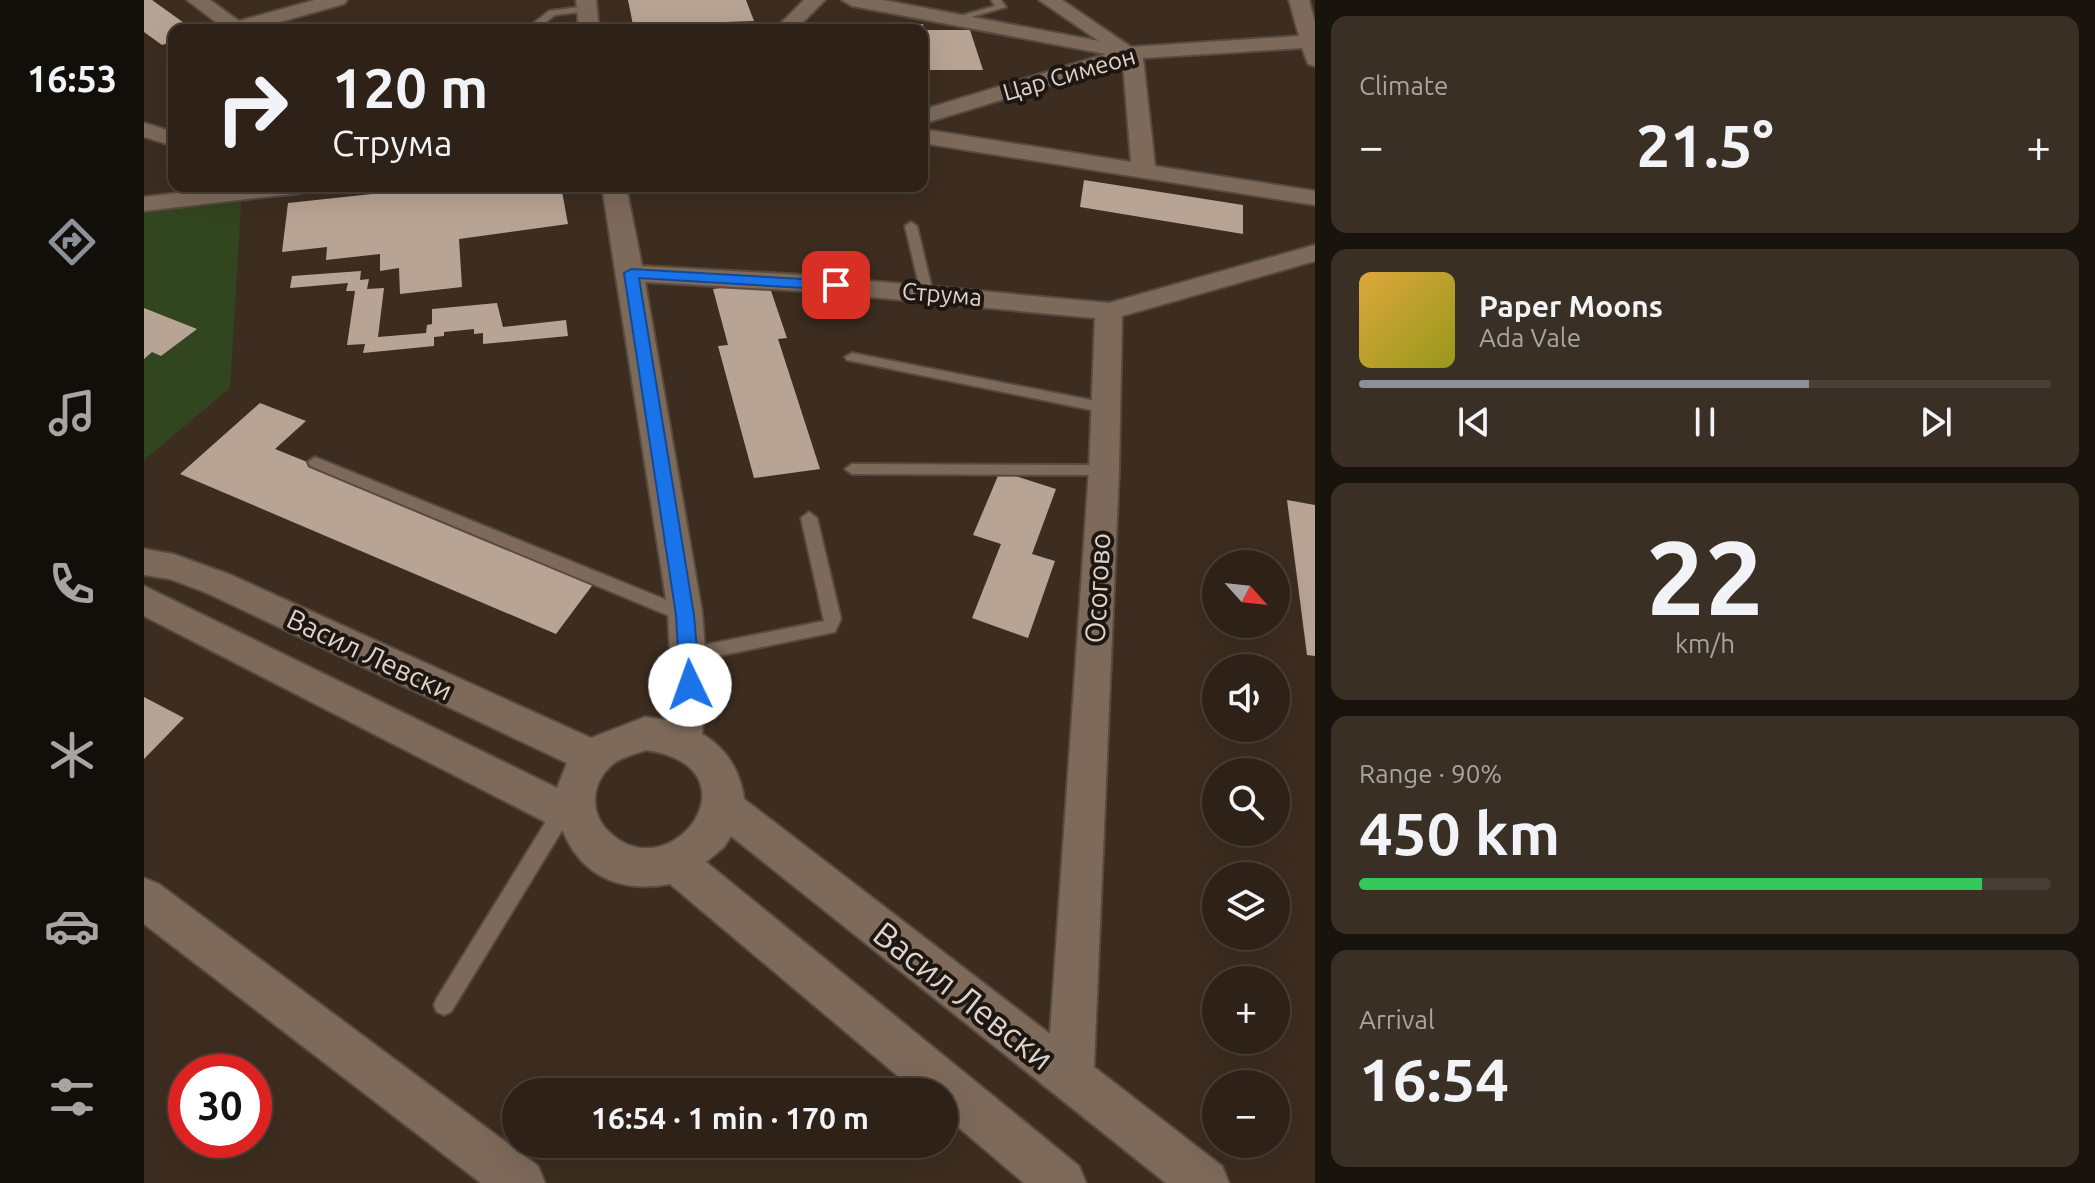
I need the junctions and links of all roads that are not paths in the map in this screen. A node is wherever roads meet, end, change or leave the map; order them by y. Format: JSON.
{"nodes":[{"id":1,"x":197,"y":0,"type":"edge"},
{"id":2,"x":337,"y":0,"type":"edge"},
{"id":3,"x":815,"y":0,"type":"edge"},
{"id":4,"x":852,"y":0,"type":"edge"},
{"id":5,"x":996,"y":0,"type":"edge"},
{"id":6,"x":1049,"y":0,"type":"edge"},
{"id":7,"x":1299,"y":0,"type":"edge"},
{"id":8,"x":587,"y":13,"type":"edge"},
{"id":9,"x":954,"y":19,"type":"junction"},
{"id":10,"x":230,"y":24,"type":"edge"},
{"id":11,"x":254,"y":24,"type":"edge"},
{"id":12,"x":538,"y":24,"type":"edge"},
{"id":13,"x":790,"y":24,"type":"edge"},
{"id":14,"x":1314,"y":47,"type":"edge"},
{"id":15,"x":1132,"y":53,"type":"junction"},
{"id":16,"x":928,"y":115,"type":"edge"},
{"id":17,"x":144,"y":130,"type":"edge"},
{"id":18,"x":168,"y":137,"type":"edge"},
{"id":19,"x":928,"y":137,"type":"edge"},
{"id":20,"x":1144,"y":171,"type":"junction"},
{"id":21,"x":248,"y":192,"type":"edge"},
{"id":22,"x":615,"y":192,"type":"edge"},
{"id":23,"x":1315,"y":198,"type":"edge"},
{"id":24,"x":144,"y":204,"type":"edge"},
{"id":25,"x":911,"y":226,"type":"dead end"},
{"id":26,"x":1315,"y":253,"type":"edge"},
{"id":27,"x":631,"y":273,"type":"junction"},
{"id":28,"x":927,"y":293,"type":"junction"},
{"id":29,"x":1109,"y":311,"type":"junction"},
{"id":30,"x":852,"y":357,"type":"dead end"},
{"id":31,"x":1106,"y":408,"type":"junction"},
{"id":32,"x":315,"y":462,"type":"dead end"},
{"id":33,"x":852,"y":469,"type":"dead end"},
{"id":34,"x":1104,"y":470,"type":"junction"},
{"id":35,"x":809,"y":518,"type":"dead end"},
{"id":36,"x":144,"y":562,"type":"edge"},
{"id":37,"x":144,"y":600,"type":"edge"},
{"id":38,"x":685,"y":615,"type":"junction"},
{"id":39,"x":689,"y":655,"type":"junction"},
{"id":40,"x":682,"y":739,"type":"junction"},
{"id":41,"x":593,"y":757,"type":"junction"},
{"id":42,"x":723,"y":806,"type":"junction"},
{"id":43,"x":571,"y":807,"type":"junction"},
{"id":44,"x":676,"y":863,"type":"junction"},
{"id":45,"x":144,"y":898,"type":"edge"},
{"id":46,"x":444,"y":1005,"type":"dead end"},
{"id":47,"x":1070,"y":1078,"type":"junction"},
{"id":48,"x":521,"y":1183,"type":"edge"},
{"id":49,"x":1062,"y":1183,"type":"edge"},
{"id":50,"x":1205,"y":1183,"type":"edge"}],
"edges":[{"from":1,"to":10,"type":"street"},
{"from":2,"to":11,"type":"street"},
{"from":3,"to":13,"type":"street"},
{"from":4,"to":9,"type":"street"},
{"from":5,"to":9,"type":"lane"},
{"from":6,"to":15,"type":"street"},
{"from":7,"to":14,"type":"street"},
{"from":8,"to":12,"type":"lane"},
{"from":9,"to":15,"type":"street"},
{"from":14,"to":15,"type":"street","name":"Цар Симеон"},
{"from":15,"to":16,"type":"street","name":"Цар Симеон"},
{"from":15,"to":20,"type":"street"},
{"from":17,"to":18,"type":"street"},
{"from":19,"to":20,"type":"street"},
{"from":20,"to":23,"type":"street"},
{"from":21,"to":24,"type":"street"},
{"from":22,"to":27,"type":"street"},
{"from":25,"to":28,"type":"lane"},
{"from":26,"to":29,"type":"street"},
{"from":27,"to":28,"type":"street","name":"Струма"},
{"from":27,"to":38,"type":"street"},
{"from":28,"to":29,"type":"street","name":"Струма"},
{"from":29,"to":31,"type":"street","name":"Осогово"},
{"from":30,"to":31,"type":"lane"},
{"from":31,"to":34,"type":"street","name":"Осогово"},
{"from":32,"to":38,"type":"lane"},
{"from":33,"to":34,"type":"lane"},
{"from":34,"to":47,"type":"street","name":"Осогово"},
{"from":35,"to":39,"type":"lane"},
{"from":36,"to":41,"type":"street","name":"Васил Левски"},
{"from":37,"to":43,"type":"street","name":"Васил Левски"},
{"from":38,"to":39,"type":"street"},
{"from":39,"to":40,"type":"street"},
{"from":40,"to":41,"type":"street"},
{"from":40,"to":42,"type":"street"},
{"from":41,"to":43,"type":"street"},
{"from":42,"to":44,"type":"street"},
{"from":42,"to":47,"type":"street","name":"Васил Левски"},
{"from":43,"to":44,"type":"street"},
{"from":43,"to":46,"type":"lane"},
{"from":44,"to":49,"type":"street"},
{"from":45,"to":48,"type":"street"},
{"from":47,"to":50,"type":"street","name":"Васил Левски"}]}
